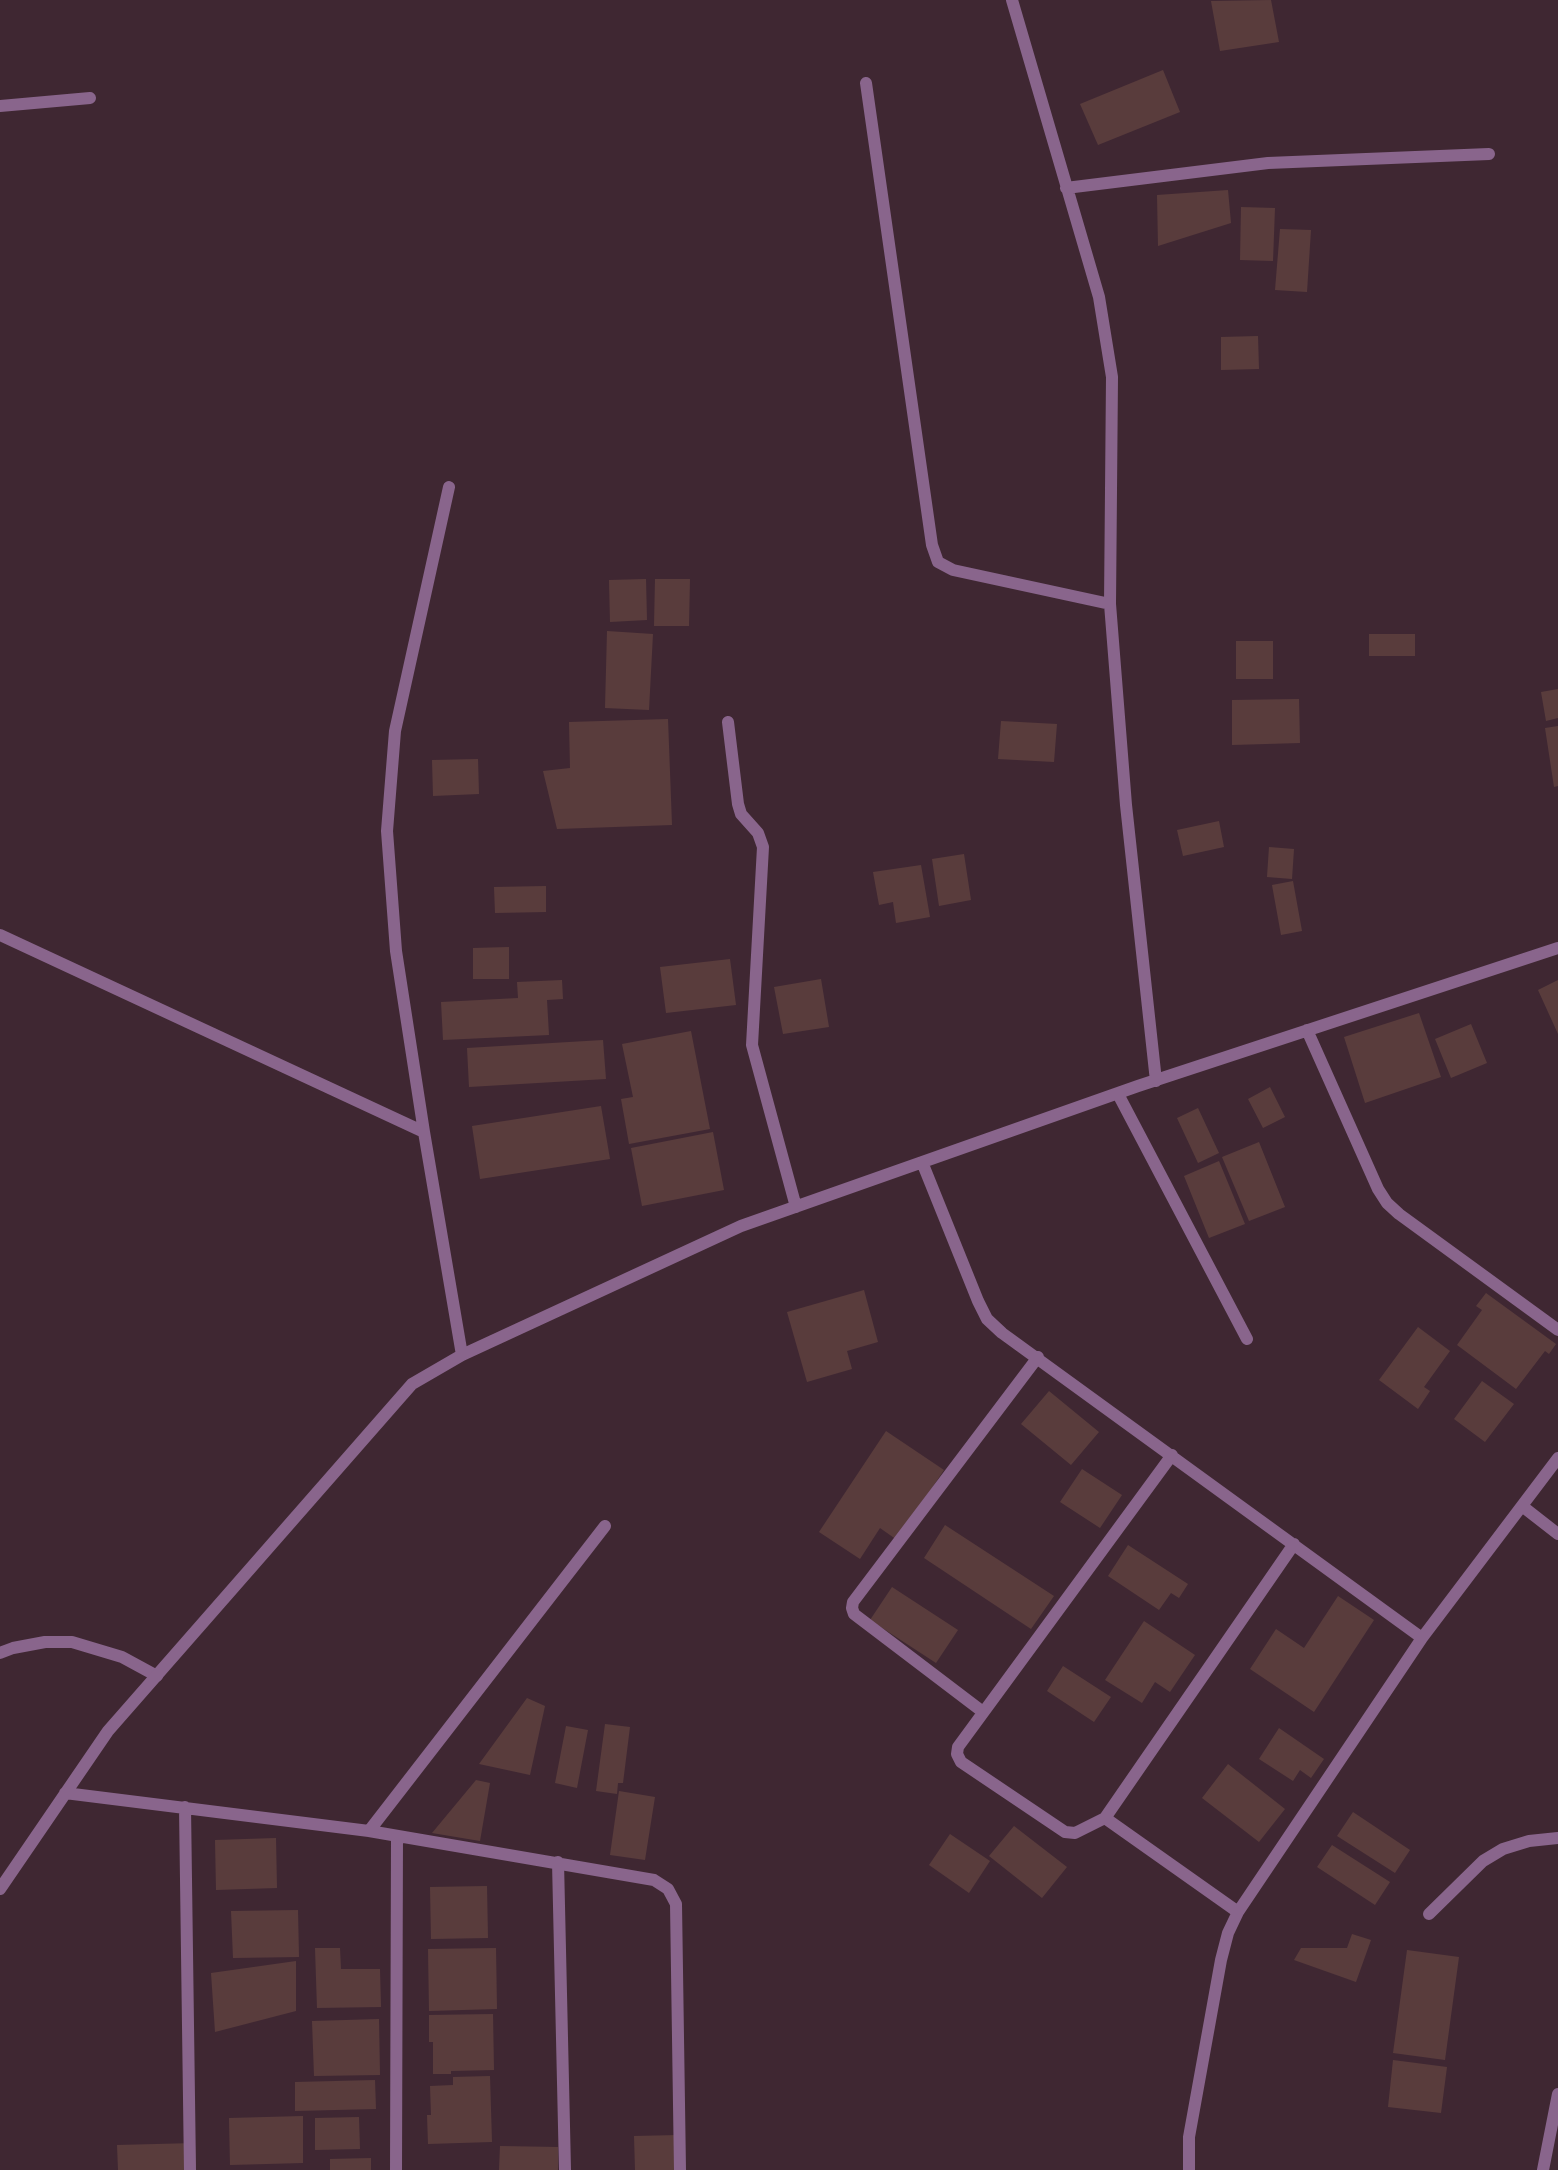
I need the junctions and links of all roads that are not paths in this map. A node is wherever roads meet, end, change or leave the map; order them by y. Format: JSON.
{"nodes":[{"id":1,"x":1012,"y":0,"type":"edge"},
{"id":2,"x":866,"y":83,"type":"dead end"},
{"id":3,"x":90,"y":98,"type":"dead end"},
{"id":4,"x":0,"y":106,"type":"edge"},
{"id":5,"x":1489,"y":154,"type":"dead end"},
{"id":6,"x":1066,"y":188,"type":"junction"},
{"id":7,"x":449,"y":487,"type":"dead end"},
{"id":8,"x":1110,"y":604,"type":"junction"},
{"id":9,"x":728,"y":722,"type":"dead end"},
{"id":10,"x":0,"y":935,"type":"edge"},
{"id":11,"x":1558,"y":948,"type":"edge"},
{"id":12,"x":1307,"y":1030,"type":"junction"},
{"id":13,"x":1156,"y":1081,"type":"junction"},
{"id":14,"x":1118,"y":1094,"type":"junction"},
{"id":15,"x":424,"y":1132,"type":"junction"},
{"id":16,"x":922,"y":1162,"type":"junction"},
{"id":17,"x":796,"y":1207,"type":"junction"},
{"id":18,"x":1558,"y":1330,"type":"edge"},
{"id":19,"x":1247,"y":1338,"type":"dead end"},
{"id":20,"x":462,"y":1355,"type":"junction"},
{"id":21,"x":1038,"y":1357,"type":"junction"},
{"id":22,"x":1172,"y":1455,"type":"junction"},
{"id":23,"x":1558,"y":1458,"type":"edge"},
{"id":24,"x":1522,"y":1506,"type":"junction"},
{"id":25,"x":605,"y":1526,"type":"dead end"},
{"id":26,"x":1558,"y":1534,"type":"edge"},
{"id":27,"x":1294,"y":1544,"type":"junction"},
{"id":28,"x":1422,"y":1638,"type":"junction"},
{"id":29,"x":0,"y":1653,"type":"edge"},
{"id":30,"x":157,"y":1676,"type":"junction"},
{"id":31,"x":983,"y":1712,"type":"junction"},
{"id":32,"x":65,"y":1793,"type":"junction"},
{"id":33,"x":185,"y":1808,"type":"junction"},
{"id":34,"x":1105,"y":1818,"type":"junction"},
{"id":35,"x":370,"y":1831,"type":"junction"},
{"id":36,"x":397,"y":1836,"type":"junction"},
{"id":37,"x":1558,"y":1838,"type":"edge"},
{"id":38,"x":558,"y":1862,"type":"junction"},
{"id":39,"x":0,"y":1889,"type":"edge"},
{"id":40,"x":1238,"y":1912,"type":"junction"},
{"id":41,"x":1429,"y":1914,"type":"dead end"},
{"id":42,"x":1558,"y":2094,"type":"edge"},
{"id":43,"x":190,"y":2170,"type":"edge"},
{"id":44,"x":396,"y":2170,"type":"edge"},
{"id":45,"x":565,"y":2170,"type":"edge"},
{"id":46,"x":680,"y":2170,"type":"edge"},
{"id":47,"x":1189,"y":2170,"type":"edge"},
{"id":48,"x":1543,"y":2170,"type":"edge"}],
"edges":[{"from":1,"to":6,"type":"street"},
{"from":2,"to":8,"type":"street"},
{"from":3,"to":4,"type":"street"},
{"from":5,"to":6,"type":"street"},
{"from":6,"to":8,"type":"street"},
{"from":7,"to":15,"type":"street"},
{"from":8,"to":13,"type":"street"},
{"from":9,"to":17,"type":"street"},
{"from":10,"to":15,"type":"street"},
{"from":11,"to":12,"type":"street"},
{"from":12,"to":13,"type":"street"},
{"from":12,"to":18,"type":"street"},
{"from":13,"to":14,"type":"street"},
{"from":14,"to":16,"type":"street"},
{"from":14,"to":19,"type":"street"},
{"from":15,"to":20,"type":"street"},
{"from":16,"to":17,"type":"street"},
{"from":16,"to":21,"type":"street"},
{"from":17,"to":20,"type":"street"},
{"from":20,"to":30,"type":"street"},
{"from":21,"to":22,"type":"street"},
{"from":21,"to":31,"type":"street"},
{"from":22,"to":27,"type":"street"},
{"from":22,"to":31,"type":"street"},
{"from":23,"to":24,"type":"street"},
{"from":24,"to":26,"type":"street"},
{"from":24,"to":28,"type":"street"},
{"from":25,"to":35,"type":"street"},
{"from":27,"to":28,"type":"street"},
{"from":27,"to":34,"type":"street"},
{"from":28,"to":40,"type":"street"},
{"from":29,"to":30,"type":"street"},
{"from":30,"to":32,"type":"street"},
{"from":31,"to":34,"type":"street"},
{"from":32,"to":33,"type":"street"},
{"from":32,"to":39,"type":"street"},
{"from":33,"to":35,"type":"street"},
{"from":33,"to":43,"type":"street"},
{"from":34,"to":40,"type":"street"},
{"from":35,"to":36,"type":"street"},
{"from":36,"to":38,"type":"street"},
{"from":36,"to":44,"type":"street"},
{"from":37,"to":41,"type":"street"},
{"from":38,"to":45,"type":"street"},
{"from":38,"to":46,"type":"street"},
{"from":40,"to":47,"type":"street"},
{"from":42,"to":48,"type":"street"}]}
